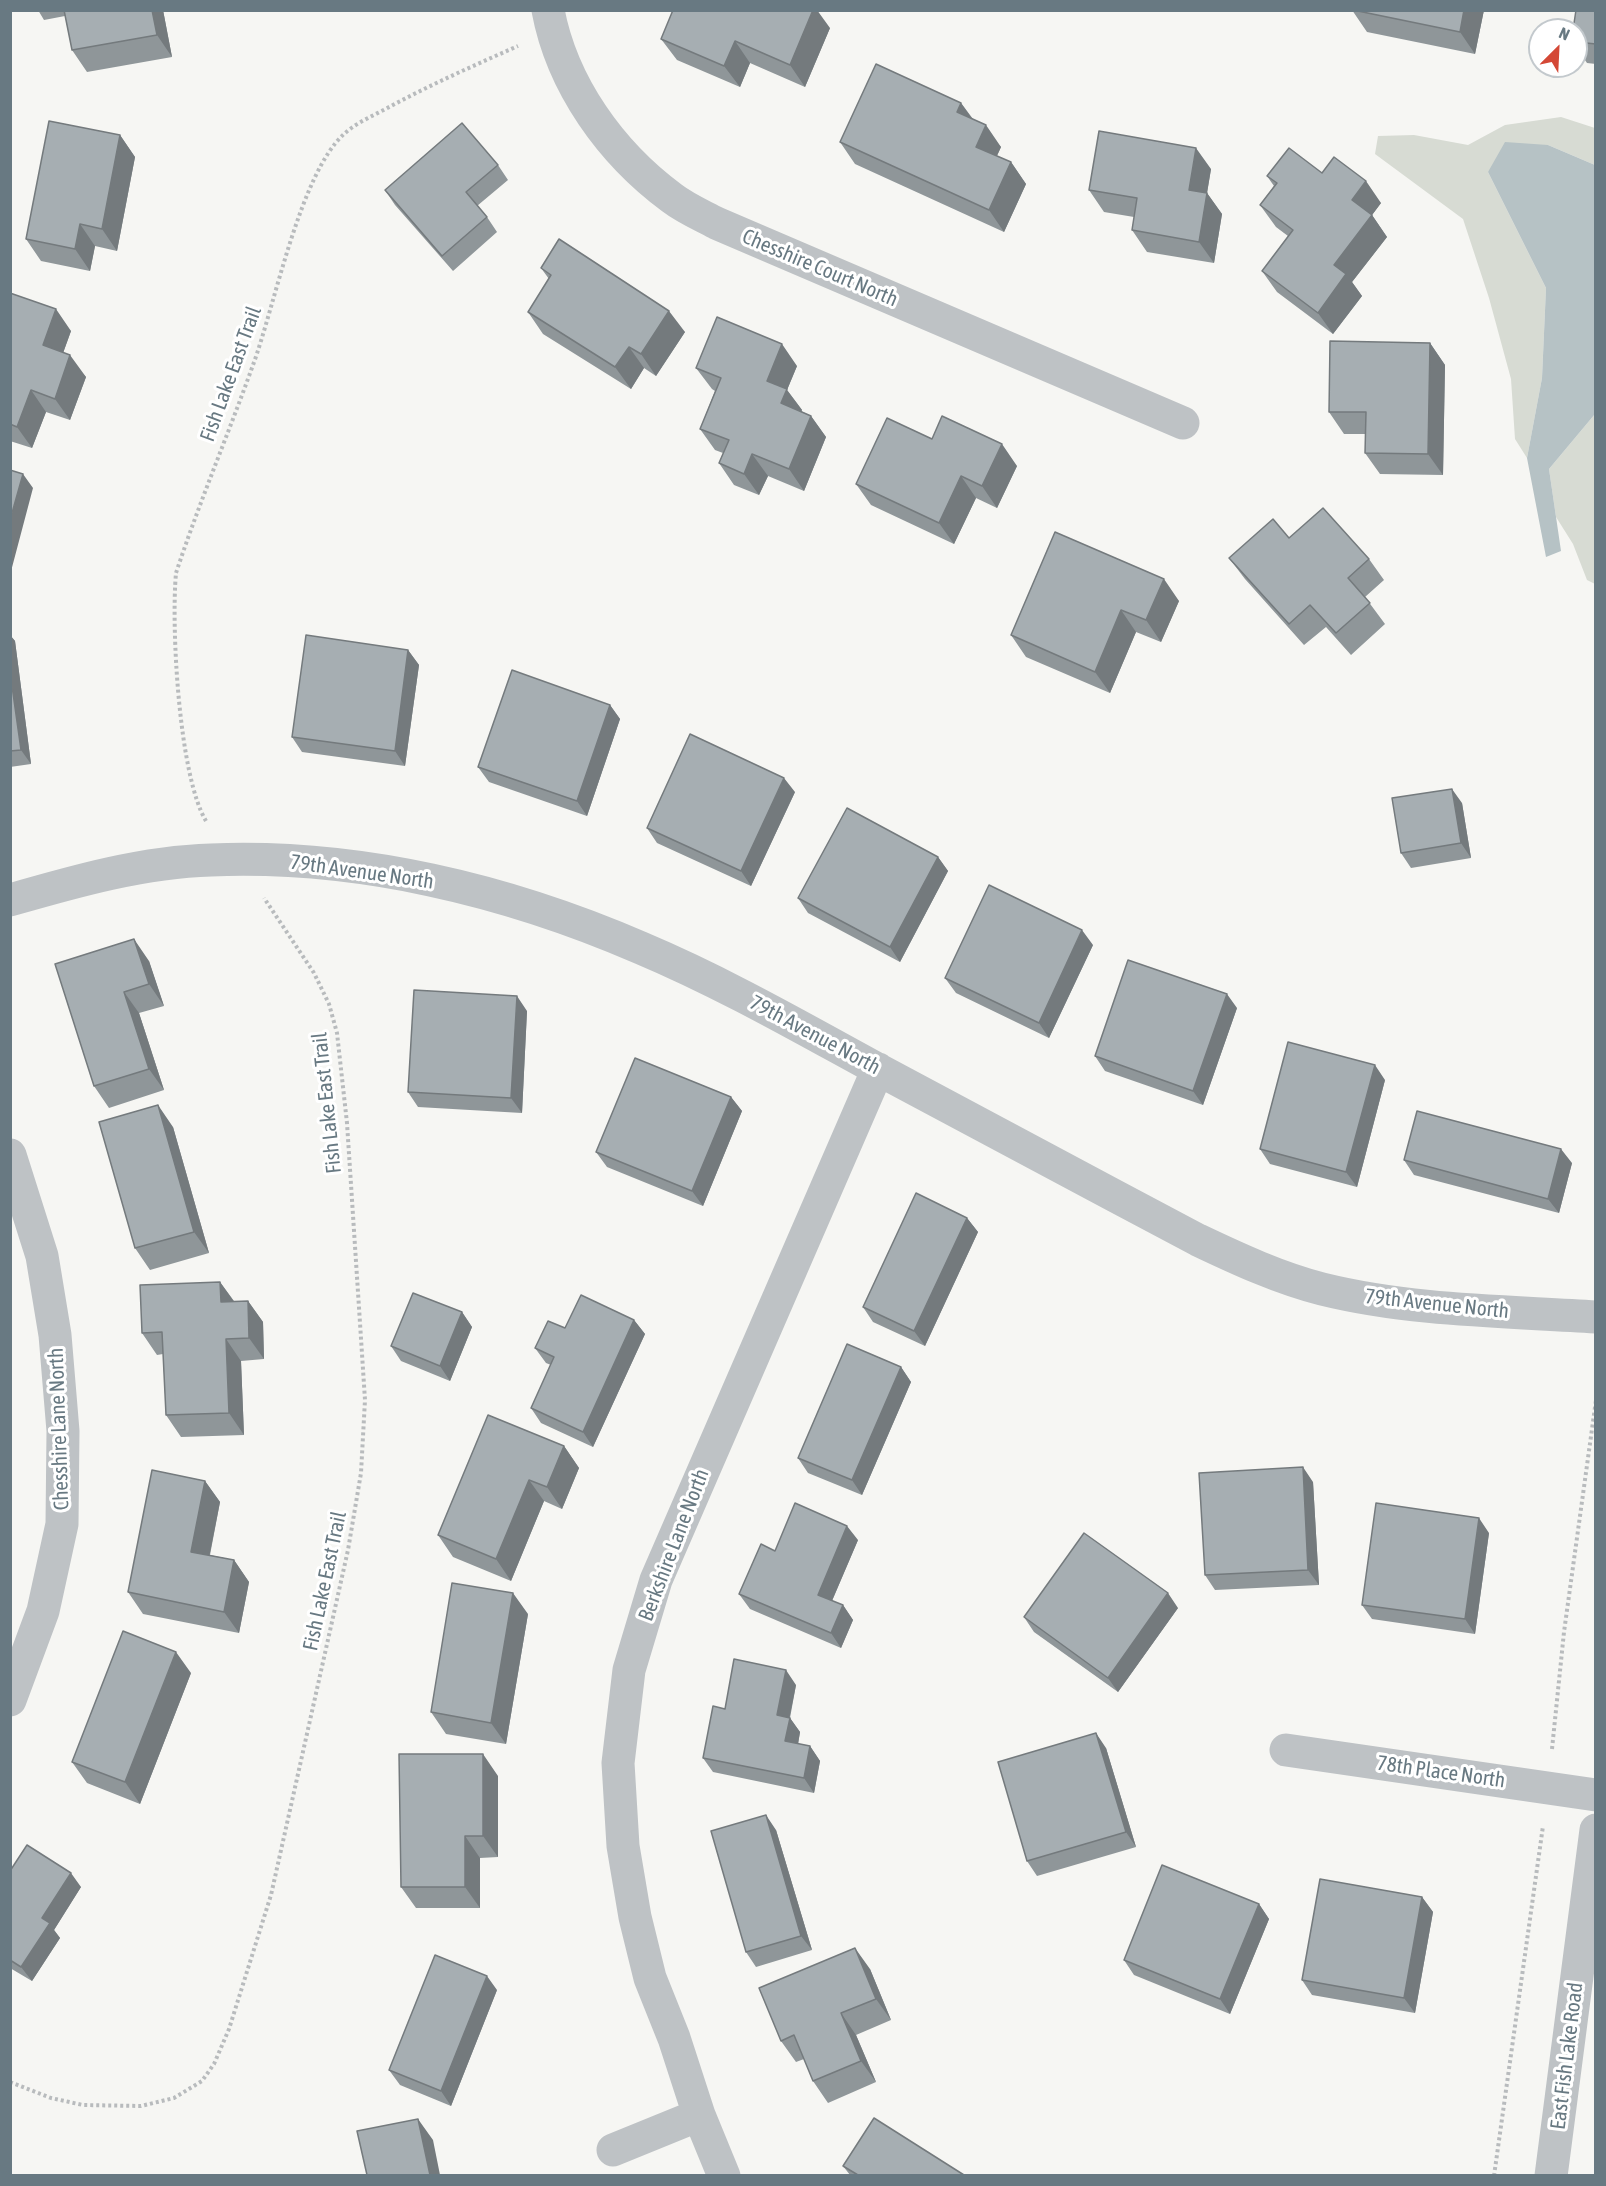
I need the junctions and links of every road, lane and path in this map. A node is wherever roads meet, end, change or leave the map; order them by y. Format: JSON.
{"nodes":[{"id":1,"x":548,"y":10,"type":"edge"},
{"id":2,"x":520,"y":45,"type":"dead end"},
{"id":3,"x":1183,"y":423,"type":"dead end"},
{"id":4,"x":209,"y":826,"type":"dead end"},
{"id":5,"x":259,"y":889,"type":"dead end"},
{"id":6,"x":10,"y":900,"type":"edge"},
{"id":7,"x":878,"y":1069,"type":"junction"},
{"id":8,"x":10,"y":1155,"type":"edge"},
{"id":9,"x":1596,"y":1317,"type":"edge"},
{"id":10,"x":1596,"y":1400,"type":"edge"},
{"id":11,"x":10,"y":1700,"type":"edge"},
{"id":12,"x":1286,"y":1749,"type":"dead end"},
{"id":13,"x":1552,"y":1753,"type":"dead end"},
{"id":14,"x":1596,"y":1795,"type":"edge"},
{"id":15,"x":1543,"y":1822,"type":"dead end"},
{"id":16,"x":1596,"y":1830,"type":"edge"},
{"id":17,"x":10,"y":2082,"type":"edge"},
{"id":18,"x":699,"y":2115,"type":"junction"},
{"id":19,"x":613,"y":2150,"type":"dead end"},
{"id":20,"x":724,"y":2175,"type":"edge"},
{"id":21,"x":1494,"y":2175,"type":"edge"},
{"id":22,"x":1551,"y":2175,"type":"edge"}],
"edges":[{"from":1,"to":3,"type":"street","name":"Chesshire Court North"},
{"from":2,"to":4,"type":"path","name":"Fish Lake East Trail"},
{"from":5,"to":17,"type":"path","name":"Fish Lake East Trail"},
{"from":6,"to":7,"type":"street","name":"79th Avenue North"},
{"from":7,"to":9,"type":"street","name":"79th Avenue North"},
{"from":7,"to":18,"type":"street","name":"Berkshire Lane North"},
{"from":8,"to":11,"type":"street","name":"Chesshire Lane North"},
{"from":10,"to":13,"type":"path"},
{"from":12,"to":14,"type":"street","name":"78th Place North"},
{"from":15,"to":21,"type":"path"},
{"from":16,"to":22,"type":"street","name":"East Fish Lake Road"},
{"from":18,"to":19,"type":"street"},
{"from":18,"to":20,"type":"street","name":"Berkshire Lane North"}]}
